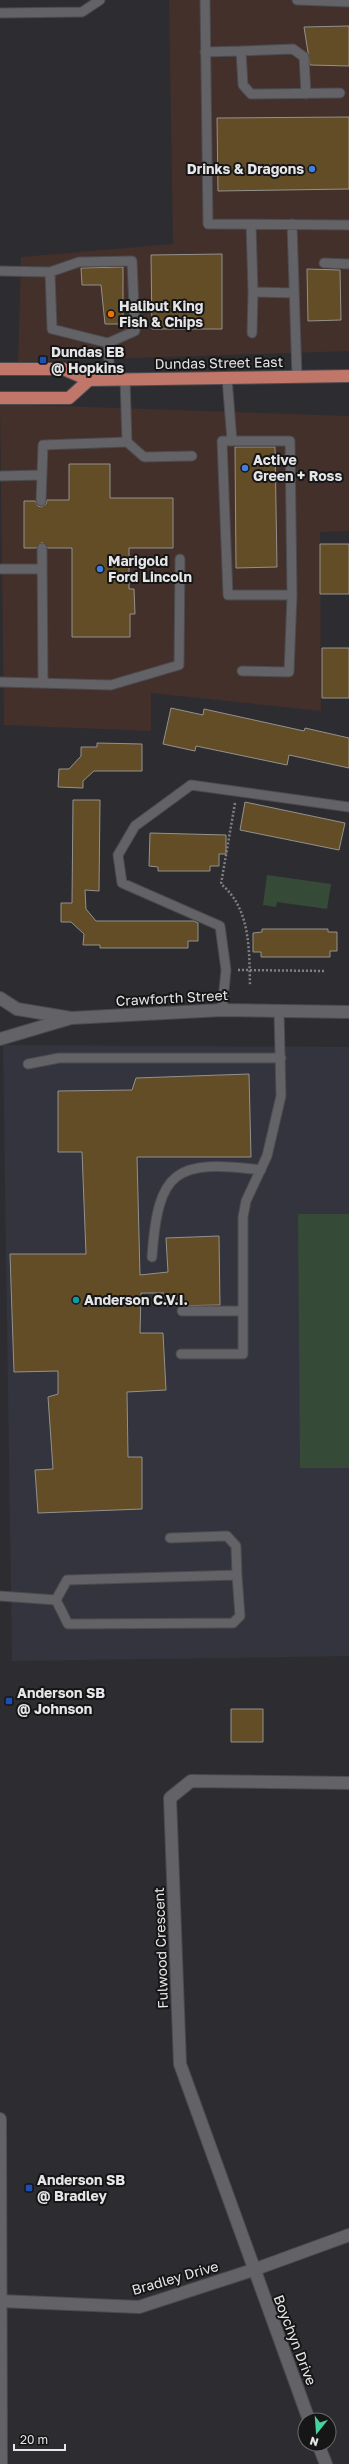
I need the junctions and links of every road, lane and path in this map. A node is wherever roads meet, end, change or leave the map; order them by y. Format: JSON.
{"nodes":[{"id":1,"x":100,"y":0,"type":"edge"},
{"id":2,"x":205,"y":0,"type":"edge"},
{"id":3,"x":297,"y":0,"type":"edge"},
{"id":4,"x":349,"y":2,"type":"edge"},
{"id":5,"x":0,"y":13,"type":"edge"},
{"id":6,"x":241,"y":51,"type":"junction"},
{"id":7,"x":205,"y":52,"type":"junction"},
{"id":8,"x":340,"y":93,"type":"dead end"},
{"id":9,"x":306,"y":94,"type":"junction"},
{"id":10,"x":251,"y":224,"type":"junction"},
{"id":11,"x":292,"y":224,"type":"junction"},
{"id":12,"x":349,"y":225,"type":"edge"},
{"id":13,"x":324,"y":263,"type":"dead end"},
{"id":14,"x":349,"y":264,"type":"edge"},
{"id":15,"x":0,"y":271,"type":"edge"},
{"id":16,"x":50,"y":272,"type":"junction"},
{"id":17,"x":253,"y":292,"type":"junction"},
{"id":18,"x":294,"y":293,"type":"junction"},
{"id":19,"x":252,"y":333,"type":"dead end"},
{"id":20,"x":108,"y":343,"type":"junction"},
{"id":21,"x":0,"y":369,"type":"edge"},
{"id":22,"x":349,"y":376,"type":"edge"},
{"id":23,"x":297,"y":377,"type":"junction"},
{"id":24,"x":227,"y":378,"type":"junction"},
{"id":25,"x":126,"y":379,"type":"junction"},
{"id":26,"x":89,"y":380,"type":"junction"},
{"id":27,"x":110,"y":380,"type":"junction"},
{"id":28,"x":0,"y":398,"type":"edge"},
{"id":29,"x":232,"y":441,"type":"junction"},
{"id":30,"x":127,"y":442,"type":"junction"},
{"id":31,"x":192,"y":456,"type":"dead end"},
{"id":32,"x":42,"y":475,"type":"junction"},
{"id":33,"x":0,"y":476,"type":"edge"},
{"id":34,"x":42,"y":500,"type":"dead end"},
{"id":35,"x":42,"y":548,"type":"dead end"},
{"id":36,"x":180,"y":559,"type":"dead end"},
{"id":37,"x":0,"y":569,"type":"edge"},
{"id":38,"x":42,"y":569,"type":"junction"},
{"id":39,"x":292,"y":595,"type":"junction"},
{"id":40,"x":242,"y":671,"type":"dead end"},
{"id":41,"x":0,"y":682,"type":"edge"},
{"id":42,"x":43,"y":683,"type":"junction"},
{"id":43,"x":237,"y":791,"type":"junction"},
{"id":44,"x":349,"y":807,"type":"edge"},
{"id":45,"x":226,"y":970,"type":"junction"},
{"id":46,"x":249,"y":971,"type":"junction"},
{"id":47,"x":325,"y":971,"type":"dead end"},
{"id":48,"x":250,"y":985,"type":"dead end"},
{"id":49,"x":0,"y":998,"type":"edge"},
{"id":50,"x":222,"y":1010,"type":"junction"},
{"id":51,"x":280,"y":1011,"type":"junction"},
{"id":52,"x":349,"y":1012,"type":"edge"},
{"id":53,"x":71,"y":1018,"type":"junction"},
{"id":54,"x":0,"y":1039,"type":"edge"},
{"id":55,"x":281,"y":1058,"type":"junction"},
{"id":56,"x":28,"y":1064,"type":"dead end"},
{"id":57,"x":261,"y":1170,"type":"junction"},
{"id":58,"x":152,"y":1257,"type":"dead end"},
{"id":59,"x":182,"y":1311,"type":"dead end"},
{"id":60,"x":242,"y":1311,"type":"junction"},
{"id":61,"x":181,"y":1354,"type":"dead end"},
{"id":62,"x":170,"y":1538,"type":"dead end"},
{"id":63,"x":237,"y":1575,"type":"junction"},
{"id":64,"x":0,"y":1596,"type":"edge"},
{"id":65,"x":56,"y":1600,"type":"junction"},
{"id":66,"x":349,"y":1783,"type":"edge"},
{"id":67,"x":0,"y":2119,"type":"edge"},
{"id":68,"x":349,"y":2235,"type":"edge"},
{"id":69,"x":253,"y":2270,"type":"junction"},
{"id":70,"x":1,"y":2301,"type":"edge"},
{"id":71,"x":306,"y":2412,"type":"edge"},
{"id":72,"x":321,"y":2452,"type":"edge"},
{"id":73,"x":1,"y":2464,"type":"edge"},
{"id":74,"x":326,"y":2464,"type":"edge"}],
"edges":[{"from":1,"to":5,"type":"lane"},
{"from":2,"to":7,"type":"lane"},
{"from":3,"to":4,"type":"lane"},
{"from":6,"to":7,"type":"lane"},
{"from":6,"to":9,"type":"lane"},
{"from":6,"to":9,"type":"lane"},
{"from":7,"to":10,"type":"lane"},
{"from":8,"to":9,"type":"lane"},
{"from":10,"to":11,"type":"lane"},
{"from":10,"to":17,"type":"lane"},
{"from":11,"to":12,"type":"lane"},
{"from":11,"to":18,"type":"lane"},
{"from":13,"to":14,"type":"lane"},
{"from":15,"to":16,"type":"lane"},
{"from":16,"to":20,"type":"lane"},
{"from":16,"to":20,"type":"lane"},
{"from":17,"to":18,"type":"lane"},
{"from":17,"to":19,"type":"lane"},
{"from":18,"to":23,"type":"lane"},
{"from":20,"to":27,"type":"lane"},
{"from":21,"to":26,"type":"main road","name":"Dundas Street East"},
{"from":22,"to":23,"type":"main road","name":"Dundas Street East"},
{"from":23,"to":24,"type":"main road","name":"Dundas Street East"},
{"from":24,"to":25,"type":"main road","name":"Dundas Street East"},
{"from":24,"to":29,"type":"lane"},
{"from":25,"to":27,"type":"main road","name":"Dundas Street East"},
{"from":25,"to":30,"type":"lane"},
{"from":26,"to":27,"type":"main road","name":"Dundas Street East"},
{"from":26,"to":28,"type":"main road"},
{"from":29,"to":39,"type":"lane"},
{"from":29,"to":39,"type":"lane"},
{"from":30,"to":31,"type":"lane"},
{"from":30,"to":32,"type":"lane"},
{"from":32,"to":33,"type":"lane"},
{"from":32,"to":34,"type":"lane"},
{"from":35,"to":38,"type":"lane"},
{"from":36,"to":42,"type":"lane"},
{"from":37,"to":38,"type":"lane"},
{"from":38,"to":42,"type":"lane"},
{"from":39,"to":40,"type":"lane"},
{"from":41,"to":42,"type":"lane"},
{"from":43,"to":44,"type":"lane"},
{"from":43,"to":45,"type":"lane"},
{"from":43,"to":46,"type":"path"},
{"from":45,"to":46,"type":"path"},
{"from":45,"to":50,"type":"lane"},
{"from":46,"to":47,"type":"path"},
{"from":46,"to":48,"type":"path"},
{"from":49,"to":53,"type":"street"},
{"from":50,"to":51,"type":"street","name":"Crawforth Street"},
{"from":50,"to":53,"type":"street","name":"Crawforth Street"},
{"from":51,"to":52,"type":"street","name":"Crawforth Street"},
{"from":51,"to":55,"type":"lane"},
{"from":53,"to":54,"type":"street","name":"Crawforth Street"},
{"from":55,"to":56,"type":"lane"},
{"from":55,"to":57,"type":"lane"},
{"from":57,"to":58,"type":"lane"},
{"from":57,"to":60,"type":"lane"},
{"from":59,"to":60,"type":"lane"},
{"from":60,"to":61,"type":"lane"},
{"from":62,"to":63,"type":"lane"},
{"from":63,"to":65,"type":"lane"},
{"from":63,"to":65,"type":"lane"},
{"from":64,"to":65,"type":"lane"},
{"from":66,"to":69,"type":"street","name":"Fulwood Crescent"},
{"from":67,"to":70,"type":"street"},
{"from":68,"to":69,"type":"street","name":"Bradley Drive"},
{"from":69,"to":70,"type":"street","name":"Bradley Drive"},
{"from":69,"to":71,"type":"street","name":"Boychyn Drive"},
{"from":70,"to":73,"type":"street"},
{"from":72,"to":74,"type":"street"}]}
